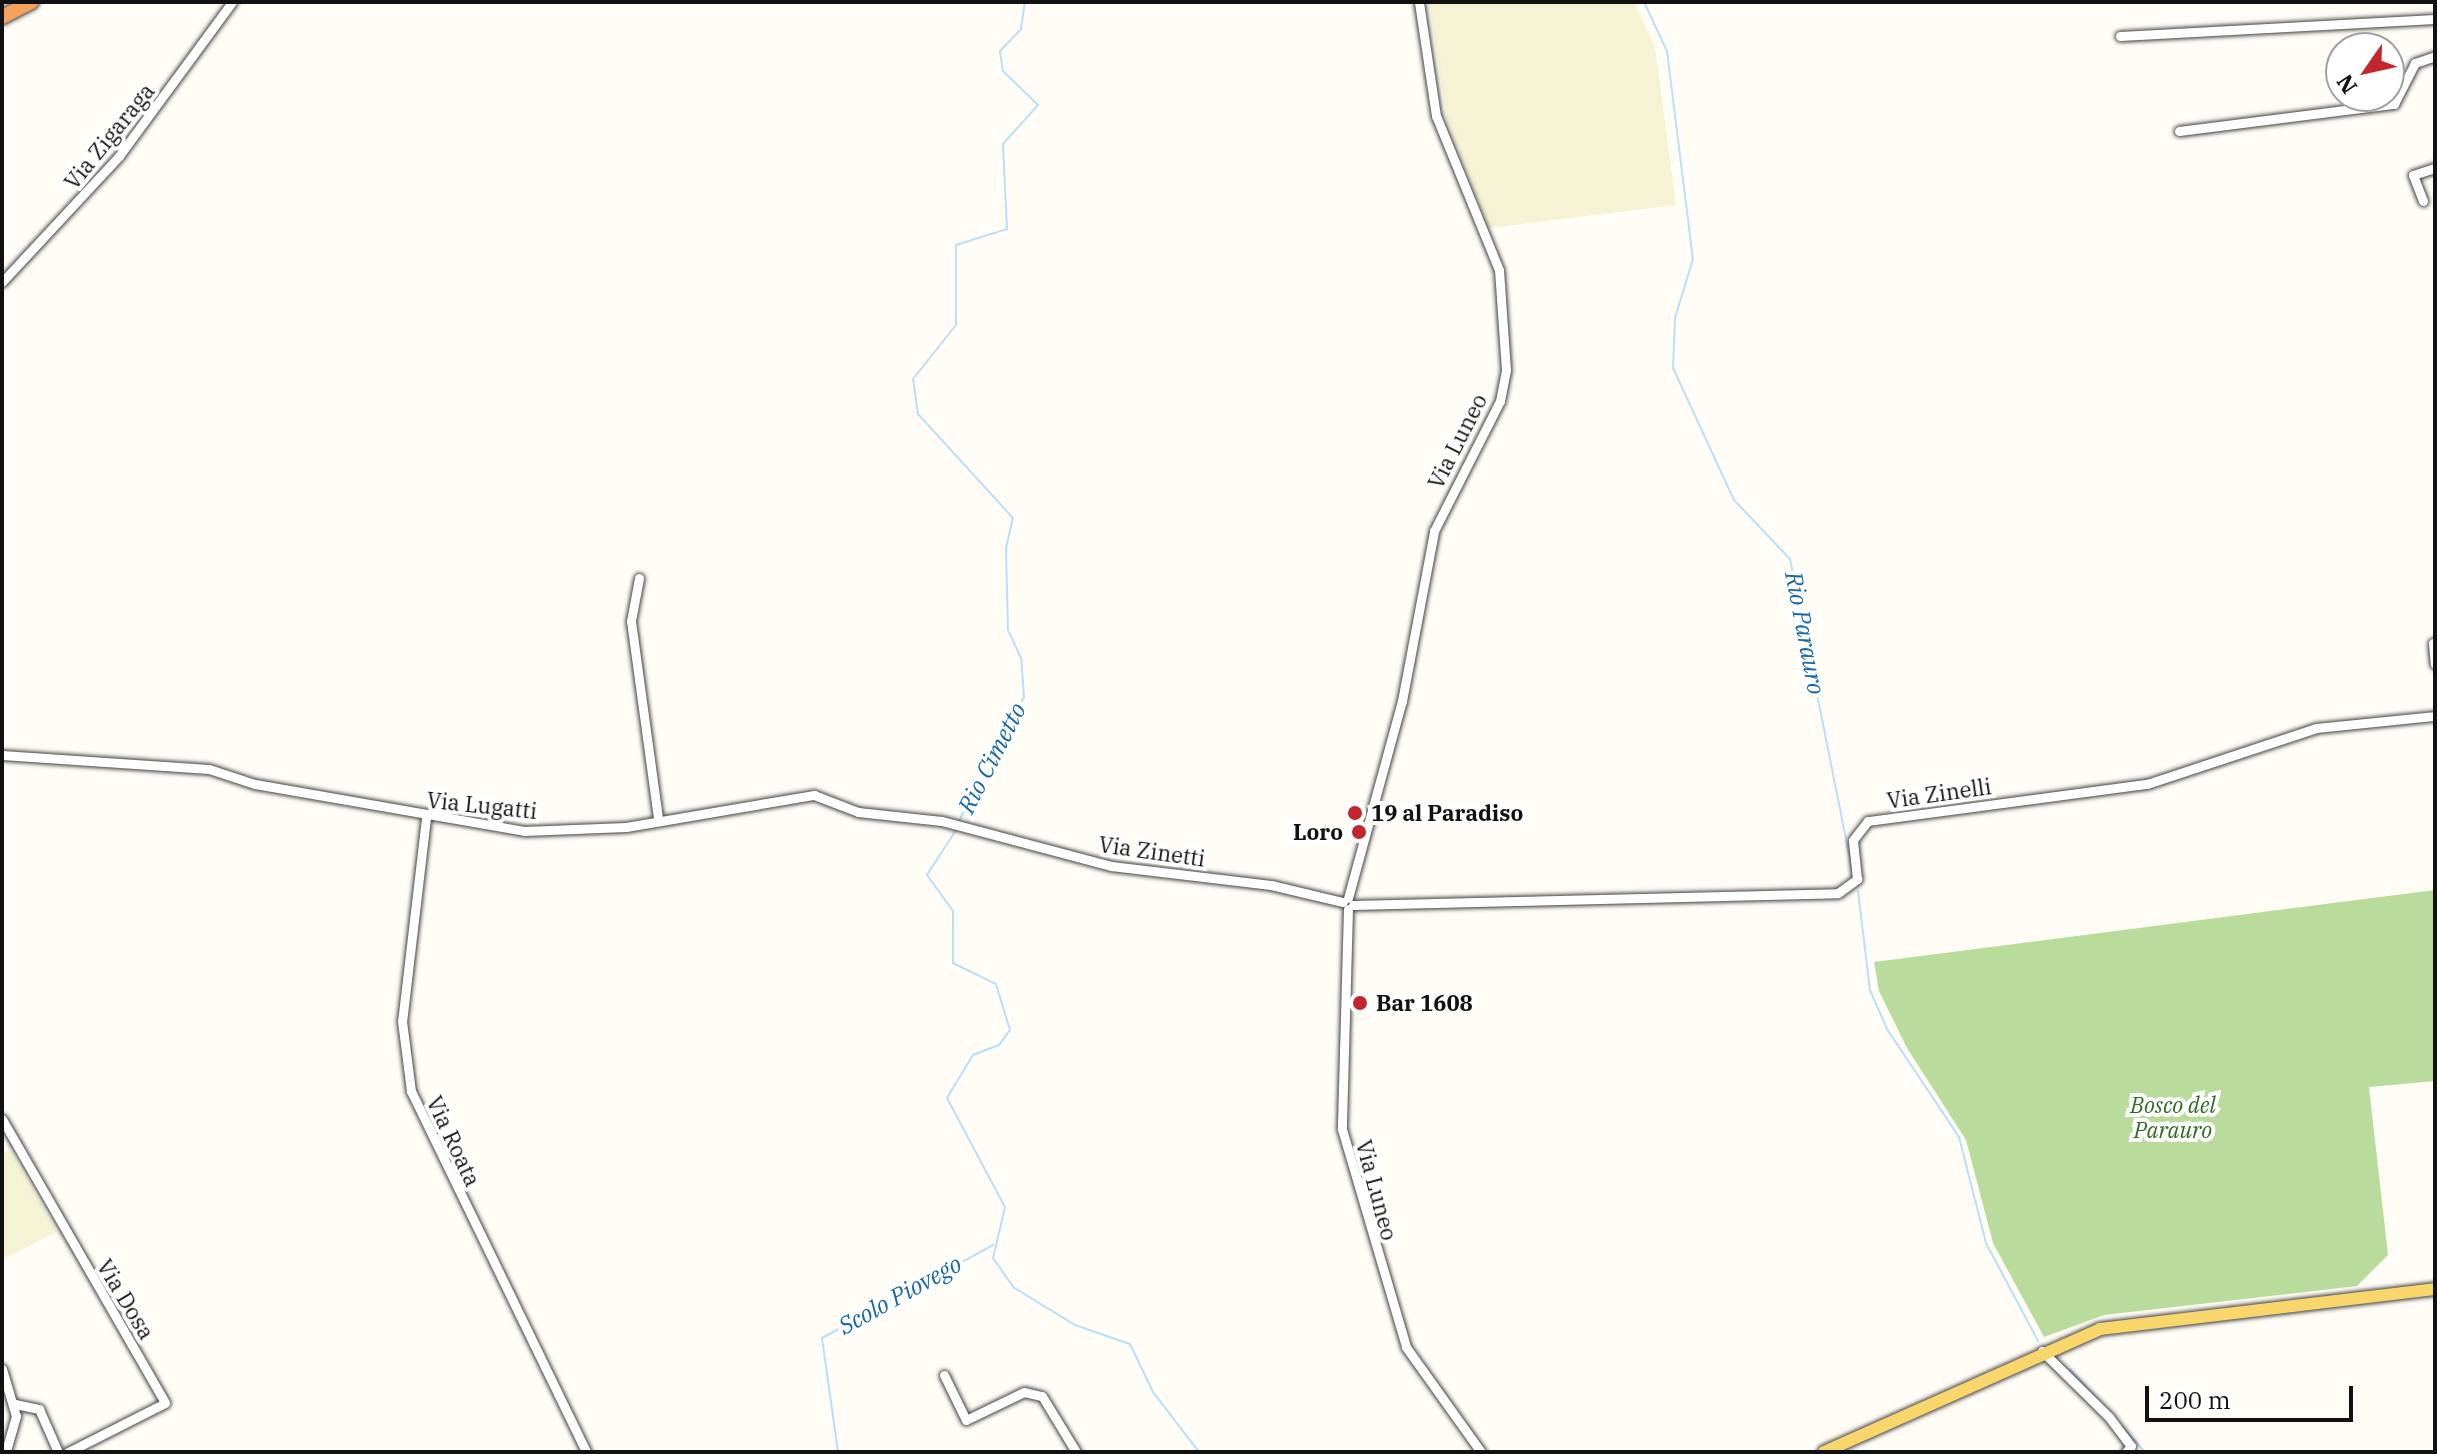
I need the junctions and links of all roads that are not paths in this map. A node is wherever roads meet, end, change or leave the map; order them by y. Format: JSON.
{"nodes":[{"id":1,"x":31,"y":2,"type":"edge"},
{"id":2,"x":232,"y":2,"type":"edge"},
{"id":3,"x":1419,"y":2,"type":"edge"},
{"id":4,"x":2,"y":17,"type":"edge"},
{"id":5,"x":2435,"y":19,"type":"edge"},
{"id":6,"x":2120,"y":36,"type":"dead end"},
{"id":7,"x":2435,"y":56,"type":"edge"},
{"id":8,"x":2179,"y":131,"type":"dead end"},
{"id":9,"x":2435,"y":168,"type":"edge"},
{"id":10,"x":2423,"y":201,"type":"dead end"},
{"id":11,"x":2,"y":282,"type":"edge"},
{"id":12,"x":639,"y":578,"type":"dead end"},
{"id":13,"x":2433,"y":643,"type":"dead end"},
{"id":14,"x":2435,"y":664,"type":"edge"},
{"id":15,"x":2435,"y":716,"type":"edge"},
{"id":16,"x":2,"y":755,"type":"edge"},
{"id":17,"x":426,"y":818,"type":"junction"},
{"id":18,"x":658,"y":819,"type":"junction"},
{"id":19,"x":958,"y":825,"type":"joint"},
{"id":20,"x":1348,"y":904,"type":"junction"},
{"id":21,"x":2,"y":1119,"type":"edge"},
{"id":22,"x":2435,"y":1289,"type":"edge"},
{"id":23,"x":2042,"y":1351,"type":"junction"},
{"id":24,"x":2,"y":1369,"type":"edge"},
{"id":25,"x":944,"y":1375,"type":"dead end"},
{"id":26,"x":15,"y":1404,"type":"junction"},
{"id":27,"x":6,"y":1452,"type":"edge"},
{"id":28,"x":58,"y":1452,"type":"edge"},
{"id":29,"x":68,"y":1452,"type":"edge"},
{"id":30,"x":586,"y":1452,"type":"edge"},
{"id":31,"x":1076,"y":1452,"type":"edge"},
{"id":32,"x":1481,"y":1452,"type":"edge"},
{"id":33,"x":1824,"y":1452,"type":"edge"},
{"id":34,"x":2126,"y":1452,"type":"edge"}],
"edges":[{"from":1,"to":4,"type":"highway"},
{"from":2,"to":11,"type":"street","name":"Via Zigaraga"},
{"from":3,"to":20,"type":"street","name":"Via Luneo"},
{"from":5,"to":6,"type":"street"},
{"from":7,"to":8,"type":"street"},
{"from":9,"to":10,"type":"street"},
{"from":12,"to":18,"type":"street"},
{"from":13,"to":14,"type":"street"},
{"from":15,"to":20,"type":"street","name":"Via Zinelli"},
{"from":16,"to":17,"type":"street","name":"Via Lugatti"},
{"from":17,"to":18,"type":"street","name":"Via Lugatti"},
{"from":17,"to":30,"type":"street","name":"Via Roata"},
{"from":18,"to":19,"type":"street","name":"Via Lugatti"},
{"from":19,"to":20,"type":"street","name":"Via Zinetti"},
{"from":20,"to":32,"type":"street","name":"Via Luneo"},
{"from":21,"to":29,"type":"street","name":"Via Dosa"},
{"from":22,"to":23,"type":"main road"},
{"from":23,"to":33,"type":"main road"},
{"from":23,"to":34,"type":"street"},
{"from":24,"to":26,"type":"street"},
{"from":25,"to":31,"type":"street"},
{"from":26,"to":27,"type":"street"},
{"from":26,"to":28,"type":"street"}]}
